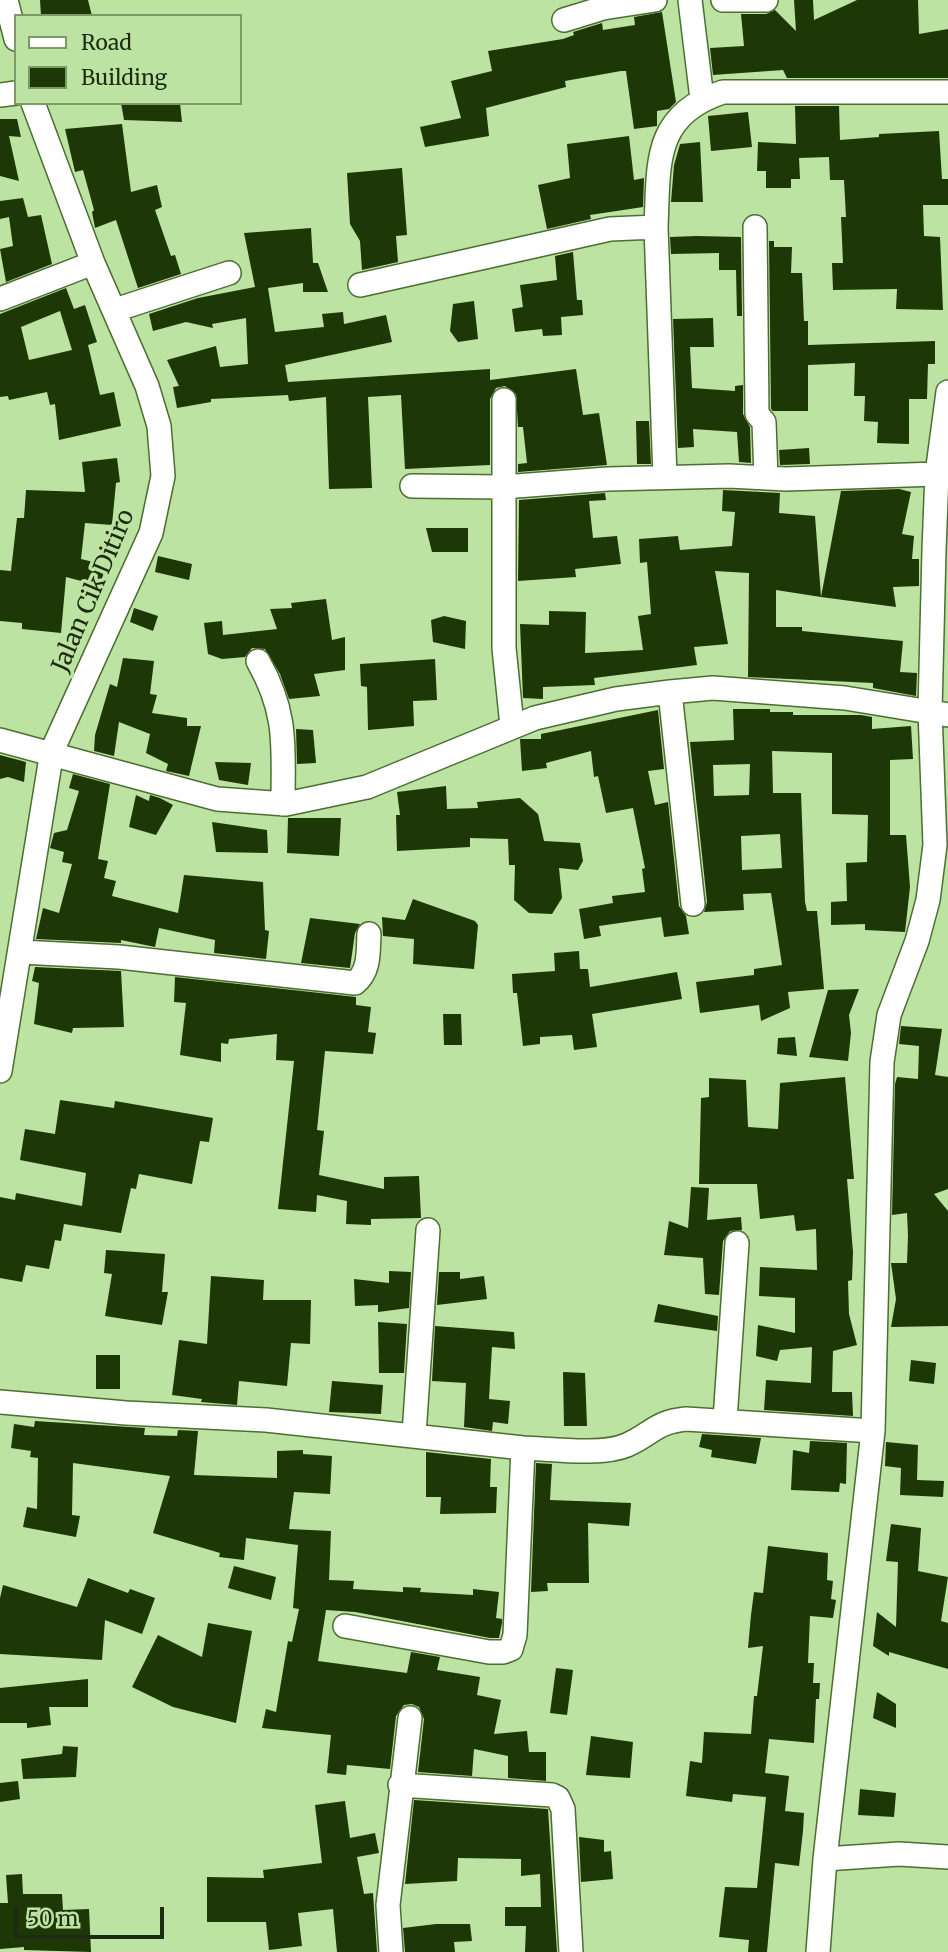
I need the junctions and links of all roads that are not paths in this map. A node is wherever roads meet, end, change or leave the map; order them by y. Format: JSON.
{"nodes":[{"id":1,"x":6,"y":0,"type":"edge"},
{"id":2,"x":655,"y":0,"type":"edge"},
{"id":3,"x":690,"y":0,"type":"edge"},
{"id":4,"x":723,"y":0,"type":"edge"},
{"id":5,"x":766,"y":0,"type":"edge"},
{"id":6,"x":564,"y":20,"type":"dead end"},
{"id":7,"x":14,"y":31,"type":"edge"},
{"id":8,"x":948,"y":92,"type":"edge"},
{"id":9,"x":702,"y":99,"type":"junction"},
{"id":10,"x":34,"y":105,"type":"edge"},
{"id":11,"x":755,"y":227,"type":"dead end"},
{"id":12,"x":656,"y":228,"type":"junction"},
{"id":13,"x":93,"y":263,"type":"junction"},
{"id":14,"x":229,"y":273,"type":"dead end"},
{"id":15,"x":360,"y":285,"type":"dead end"},
{"id":16,"x":0,"y":299,"type":"edge"},
{"id":17,"x":115,"y":310,"type":"junction"},
{"id":18,"x":948,"y":392,"type":"edge"},
{"id":19,"x":504,"y":400,"type":"dead end"},
{"id":20,"x":937,"y":474,"type":"junction"},
{"id":21,"x":665,"y":477,"type":"junction"},
{"id":22,"x":766,"y":478,"type":"junction"},
{"id":23,"x":412,"y":486,"type":"dead end"},
{"id":24,"x":503,"y":487,"type":"junction"},
{"id":25,"x":258,"y":661,"type":"dead end"},
{"id":26,"x":670,"y":692,"type":"junction"},
{"id":27,"x":939,"y":713,"type":"edge"},
{"id":28,"x":512,"y":726,"type":"junction"},
{"id":29,"x":0,"y":740,"type":"edge"},
{"id":30,"x":52,"y":751,"type":"junction"},
{"id":31,"x":283,"y":804,"type":"junction"},
{"id":32,"x":693,"y":904,"type":"dead end"},
{"id":33,"x":369,"y":934,"type":"dead end"},
{"id":34,"x":20,"y":952,"type":"junction"},
{"id":35,"x":0,"y":1071,"type":"edge"},
{"id":36,"x":428,"y":1230,"type":"dead end"},
{"id":37,"x":737,"y":1243,"type":"dead end"},
{"id":38,"x":0,"y":1402,"type":"edge"},
{"id":39,"x":724,"y":1420,"type":"junction"},
{"id":40,"x":873,"y":1431,"type":"junction"},
{"id":41,"x":414,"y":1434,"type":"junction"},
{"id":42,"x":523,"y":1448,"type":"junction"},
{"id":43,"x":345,"y":1626,"type":"dead end"},
{"id":44,"x":410,"y":1718,"type":"dead end"},
{"id":45,"x":400,"y":1785,"type":"junction"},
{"id":46,"x":948,"y":1857,"type":"edge"},
{"id":47,"x":825,"y":1859,"type":"junction"},
{"id":48,"x":391,"y":1952,"type":"edge"},
{"id":49,"x":571,"y":1952,"type":"edge"},
{"id":50,"x":818,"y":1952,"type":"edge"}],
"edges":[{"from":1,"to":7,"type":"street"},
{"from":2,"to":6,"type":"street"},
{"from":3,"to":9,"type":"street"},
{"from":4,"to":5,"type":"street"},
{"from":8,"to":9,"type":"street"},
{"from":9,"to":12,"type":"street"},
{"from":10,"to":13,"type":"street","name":"Jalan Cik Ditiro"},
{"from":11,"to":22,"type":"street"},
{"from":12,"to":15,"type":"street"},
{"from":12,"to":21,"type":"street"},
{"from":13,"to":16,"type":"street"},
{"from":13,"to":17,"type":"street","name":"Jalan Cik Ditiro"},
{"from":14,"to":17,"type":"street"},
{"from":17,"to":30,"type":"street","name":"Jalan Cik Ditiro"},
{"from":18,"to":20,"type":"street"},
{"from":19,"to":24,"type":"street"},
{"from":20,"to":22,"type":"street"},
{"from":20,"to":27,"type":"street"},
{"from":21,"to":22,"type":"street"},
{"from":21,"to":24,"type":"street"},
{"from":23,"to":24,"type":"street"},
{"from":24,"to":28,"type":"street"},
{"from":25,"to":31,"type":"street"},
{"from":26,"to":27,"type":"street"},
{"from":26,"to":28,"type":"street"},
{"from":26,"to":32,"type":"street"},
{"from":27,"to":40,"type":"street"},
{"from":28,"to":31,"type":"street"},
{"from":29,"to":30,"type":"street"},
{"from":30,"to":31,"type":"street"},
{"from":30,"to":34,"type":"street","name":"Jalan Cik Ditiro"},
{"from":33,"to":34,"type":"street"},
{"from":34,"to":35,"type":"street","name":"Jalan Cik Ditiro"},
{"from":36,"to":41,"type":"street"},
{"from":37,"to":39,"type":"street"},
{"from":38,"to":41,"type":"street"},
{"from":39,"to":40,"type":"street"},
{"from":39,"to":42,"type":"street"},
{"from":40,"to":47,"type":"street"},
{"from":41,"to":42,"type":"street"},
{"from":42,"to":43,"type":"street"},
{"from":44,"to":45,"type":"street"},
{"from":45,"to":48,"type":"street"},
{"from":45,"to":49,"type":"street"},
{"from":46,"to":47,"type":"street"},
{"from":47,"to":50,"type":"street"}]}
